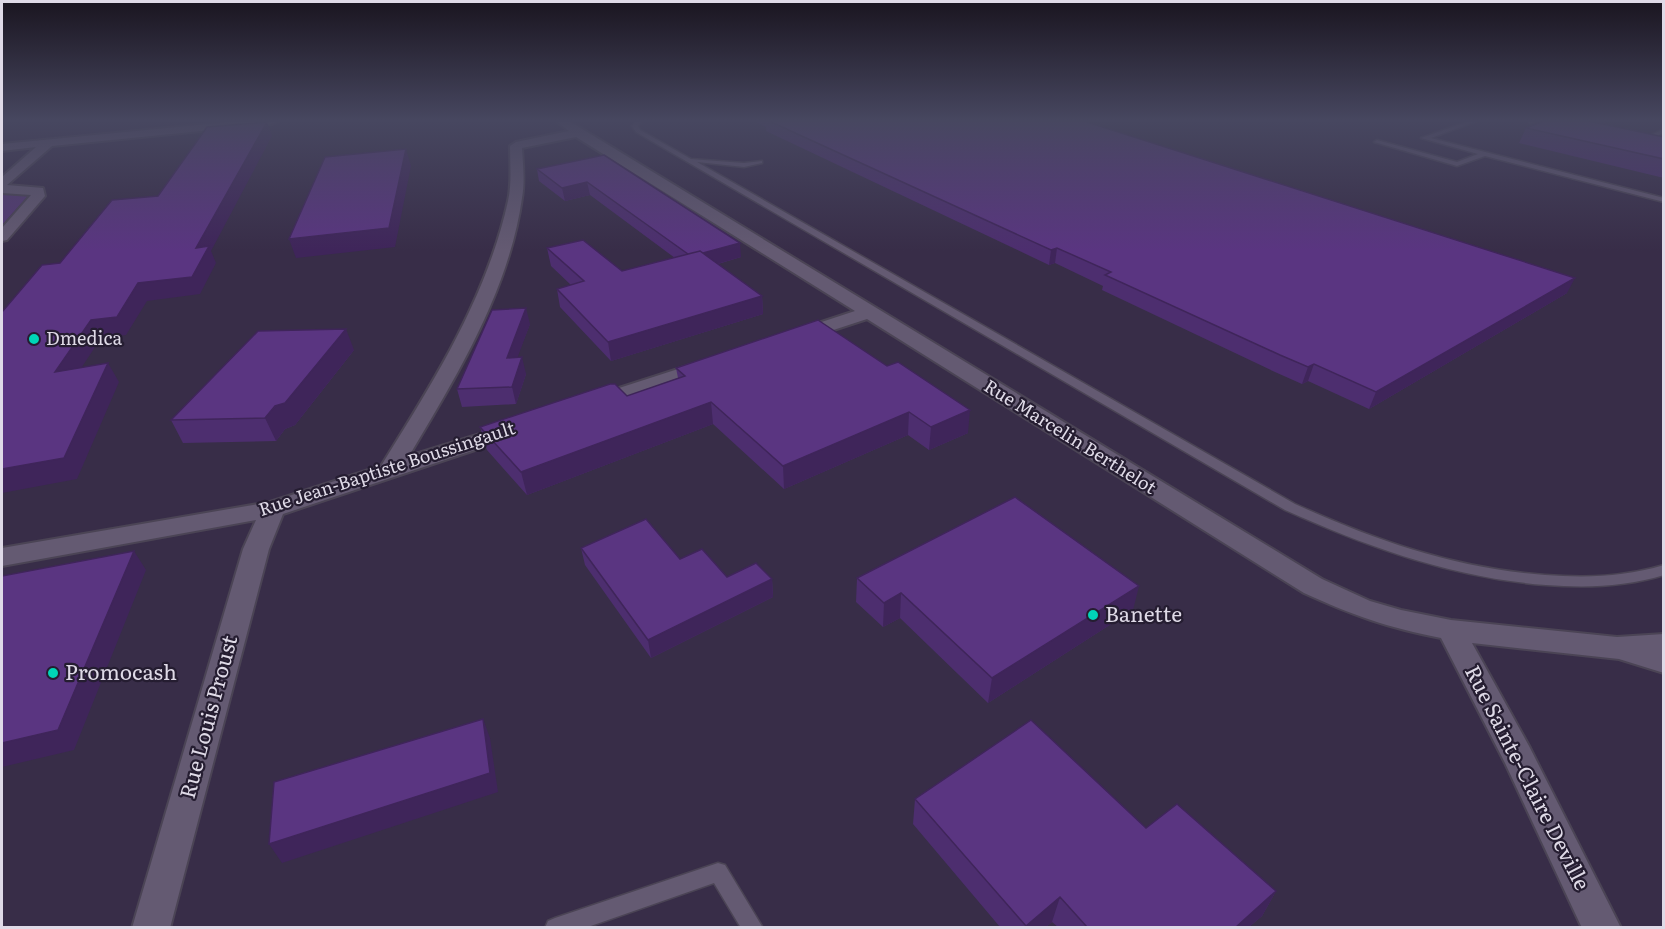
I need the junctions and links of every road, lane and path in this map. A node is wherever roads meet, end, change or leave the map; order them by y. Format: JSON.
{"nodes":[{"id":1,"x":23,"y":164,"type":"edge"},
{"id":2,"x":516,"y":164,"type":"edge"},
{"id":3,"x":630,"y":164,"type":"edge"},
{"id":4,"x":696,"y":164,"type":"edge"},
{"id":5,"x":1524,"y":164,"type":"edge"},
{"id":6,"x":2,"y":183,"type":"edge"},
{"id":7,"x":2,"y":189,"type":"edge"},
{"id":8,"x":1664,"y":200,"type":"edge"},
{"id":9,"x":2,"y":237,"type":"edge"},
{"id":10,"x":867,"y":313,"type":"junction"},
{"id":11,"x":778,"y":342,"type":"edge"},
{"id":12,"x":722,"y":360,"type":"edge"},
{"id":13,"x":578,"y":408,"type":"edge"},
{"id":14,"x":533,"y":423,"type":"edge"},
{"id":15,"x":390,"y":470,"type":"junction"},
{"id":16,"x":273,"y":509,"type":"junction"},
{"id":17,"x":2,"y":557,"type":"edge"},
{"id":18,"x":1664,"y":570,"type":"edge"},
{"id":19,"x":1451,"y":630,"type":"junction"},
{"id":20,"x":1664,"y":645,"type":"edge"},
{"id":21,"x":1617,"y":648,"type":"junction"},
{"id":22,"x":1664,"y":662,"type":"edge"},
{"id":23,"x":151,"y":927,"type":"edge"},
{"id":24,"x":555,"y":927,"type":"edge"},
{"id":25,"x":753,"y":927,"type":"edge"},
{"id":26,"x":1602,"y":927,"type":"edge"}],
"edges":[{"from":1,"to":6,"type":"street"},
{"from":2,"to":15,"type":"street"},
{"from":3,"to":10,"type":"street","name":"Rue Marcelin Berthelot"},
{"from":4,"to":18,"type":"lane"},
{"from":5,"to":8,"type":"lane"},
{"from":7,"to":9,"type":"street"},
{"from":10,"to":11,"type":"street"},
{"from":10,"to":19,"type":"street","name":"Rue Marcelin Berthelot"},
{"from":12,"to":13,"type":"street"},
{"from":14,"to":15,"type":"street","name":"Rue Jean-Baptiste Boussingault"},
{"from":15,"to":16,"type":"street","name":"Rue Jean-Baptiste Boussingault"},
{"from":16,"to":17,"type":"street","name":"Rue Jean-Baptiste Boussingault"},
{"from":16,"to":23,"type":"street","name":"Rue Louis Proust"},
{"from":19,"to":21,"type":"street","name":"Rue Marcelin Berthelot"},
{"from":19,"to":26,"type":"street","name":"Rue Sainte-Claire Deville"},
{"from":20,"to":21,"type":"street","name":"Rue Marcelin Berthelot"},
{"from":21,"to":22,"type":"street","name":"Rue Marcelin Berthelot"},
{"from":24,"to":25,"type":"lane"}]}
